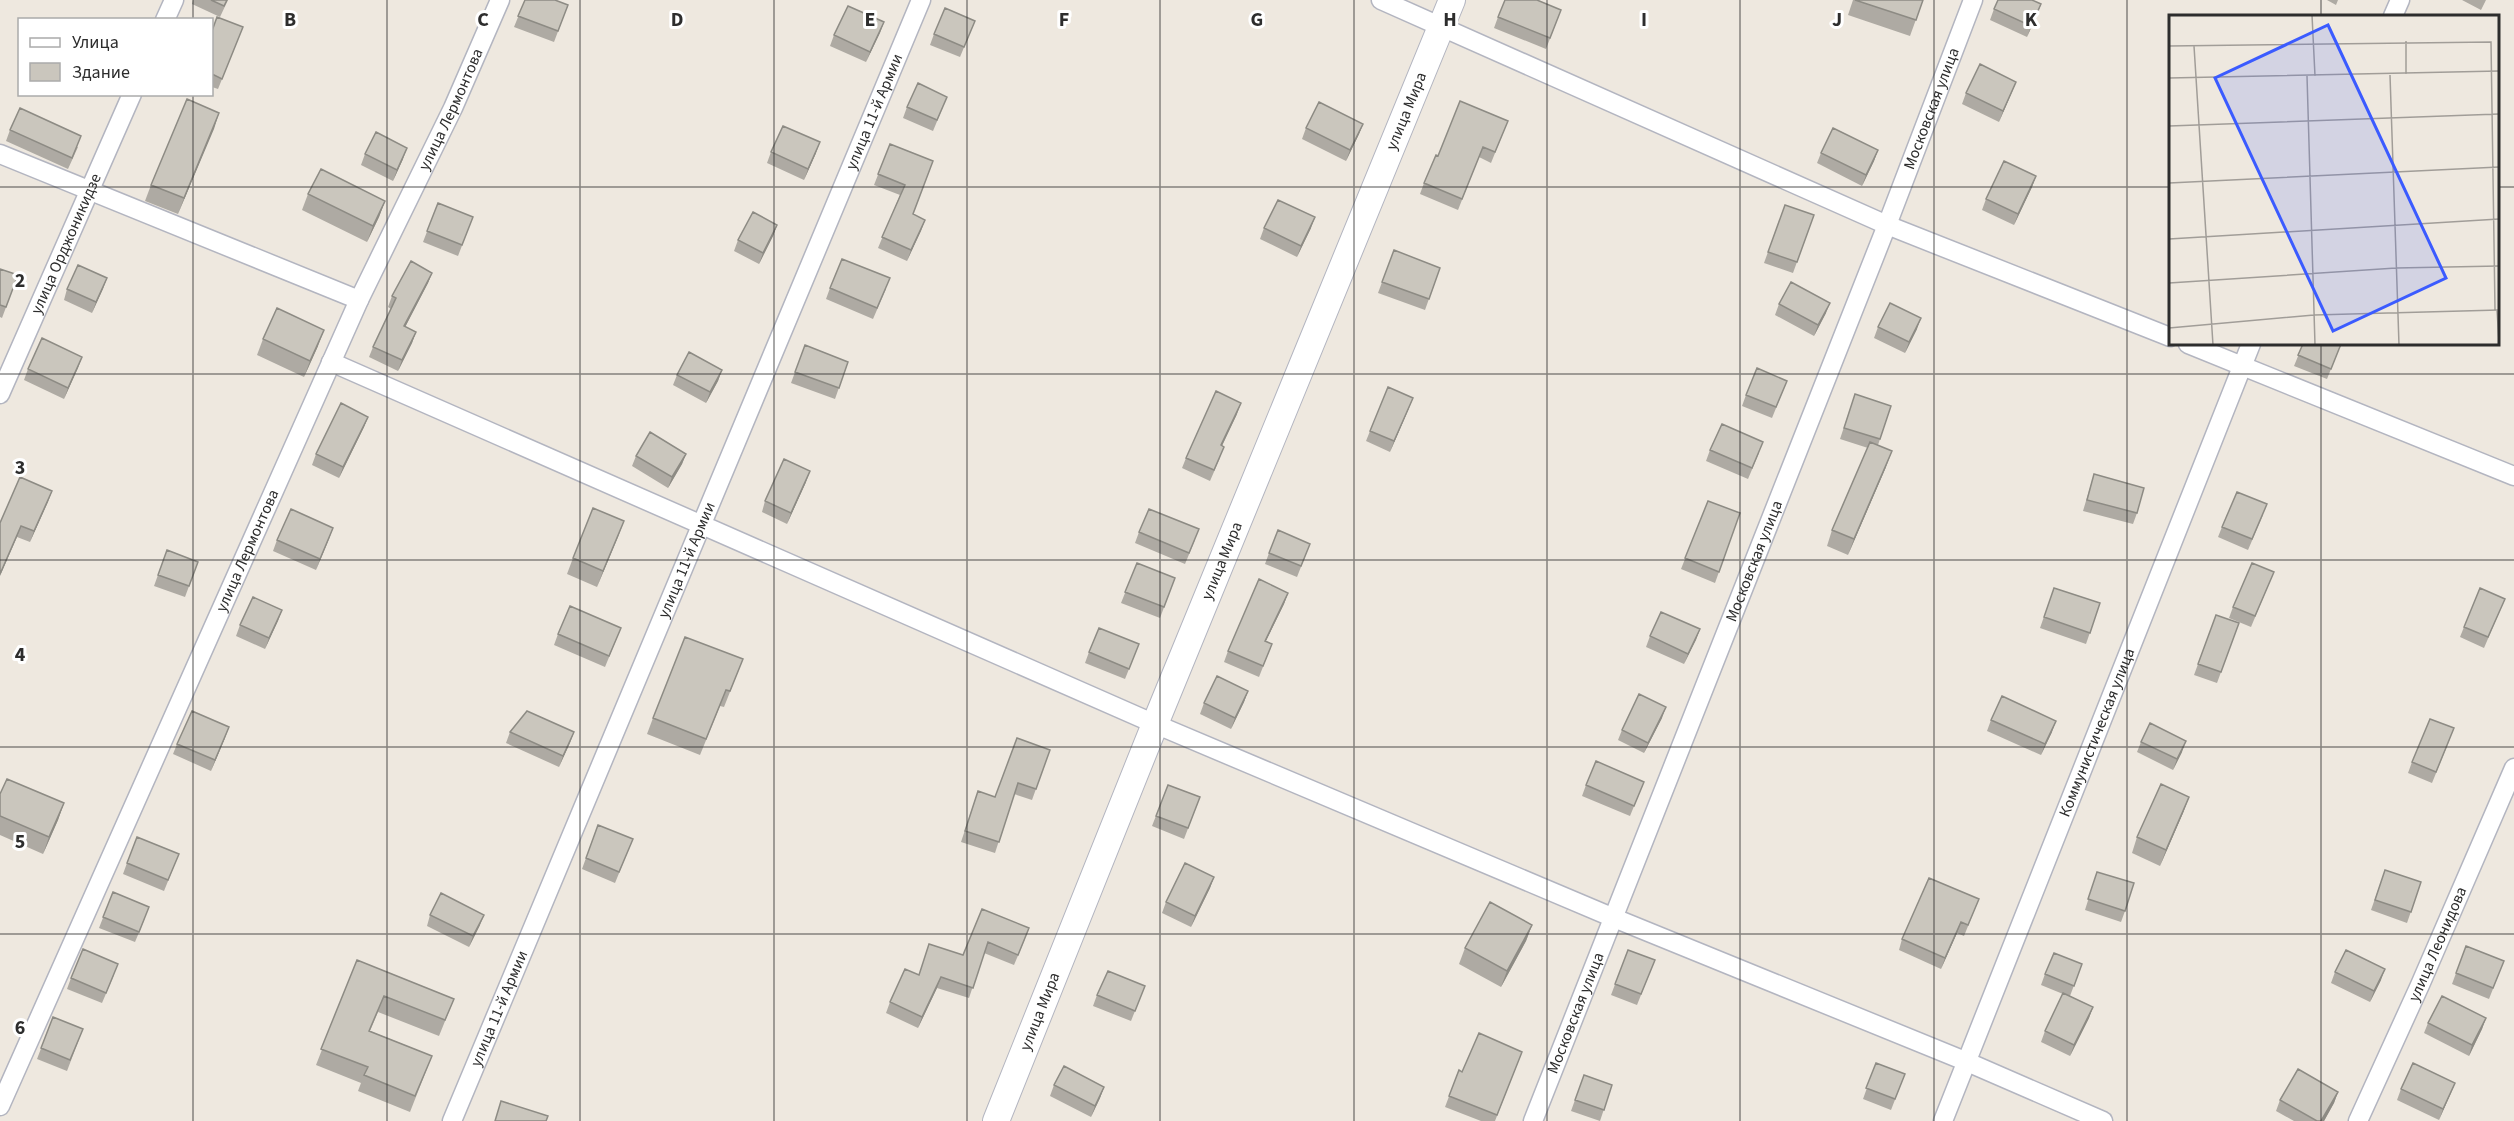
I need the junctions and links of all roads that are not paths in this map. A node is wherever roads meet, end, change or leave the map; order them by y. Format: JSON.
{"nodes":[{"id":1,"x":174,"y":0,"type":"edge"},
{"id":2,"x":500,"y":0,"type":"edge"},
{"id":3,"x":921,"y":0,"type":"edge"},
{"id":4,"x":1381,"y":0,"type":"edge"},
{"id":5,"x":1452,"y":0,"type":"edge"},
{"id":6,"x":1973,"y":0,"type":"edge"},
{"id":7,"x":2400,"y":0,"type":"edge"},
{"id":8,"x":2393,"y":15,"type":"edge"},
{"id":9,"x":166,"y":18,"type":"edge"},
{"id":10,"x":1441,"y":27,"type":"junction"},
{"id":11,"x":131,"y":96,"type":"edge"},
{"id":12,"x":0,"y":154,"type":"edge"},
{"id":13,"x":90,"y":191,"type":"junction"},
{"id":14,"x":1887,"y":225,"type":"junction"},
{"id":15,"x":359,"y":300,"type":"junction"},
{"id":16,"x":2169,"y":337,"type":"edge"},
{"id":17,"x":2191,"y":345,"type":"edge"},
{"id":18,"x":2252,"y":345,"type":"edge"},
{"id":19,"x":331,"y":362,"type":"junction"},
{"id":20,"x":2242,"y":365,"type":"junction"},
{"id":21,"x":0,"y":394,"type":"edge"},
{"id":22,"x":2514,"y":476,"type":"edge"},
{"id":23,"x":701,"y":526,"type":"junction"},
{"id":24,"x":1155,"y":724,"type":"junction"},
{"id":25,"x":2514,"y":768,"type":"edge"},
{"id":26,"x":1614,"y":918,"type":"junction"},
{"id":27,"x":1965,"y":1061,"type":"junction"},
{"id":28,"x":0,"y":1106,"type":"edge"},
{"id":29,"x":452,"y":1121,"type":"edge"},
{"id":30,"x":996,"y":1121,"type":"edge"},
{"id":31,"x":1533,"y":1121,"type":"edge"},
{"id":32,"x":1942,"y":1121,"type":"edge"},
{"id":33,"x":2103,"y":1121,"type":"edge"},
{"id":34,"x":2358,"y":1121,"type":"edge"}],
"edges":[{"from":1,"to":9,"type":"street"},
{"from":2,"to":15,"type":"street","name":"улица Лермонтова"},
{"from":3,"to":23,"type":"street","name":"улица 11-й Армии"},
{"from":4,"to":10,"type":"street"},
{"from":5,"to":10,"type":"street","name":"улица Мира"},
{"from":6,"to":14,"type":"street","name":"Московская улица"},
{"from":7,"to":8,"type":"street"},
{"from":10,"to":14,"type":"street"},
{"from":10,"to":24,"type":"street","name":"улица Мира"},
{"from":11,"to":13,"type":"street","name":"улица Орджоникидзе"},
{"from":12,"to":13,"type":"street"},
{"from":13,"to":15,"type":"street"},
{"from":13,"to":21,"type":"street","name":"улица Орджоникидзе"},
{"from":14,"to":16,"type":"street"},
{"from":14,"to":26,"type":"street","name":"Московская улица"},
{"from":15,"to":19,"type":"street","name":"улица Лермонтова"},
{"from":17,"to":20,"type":"street"},
{"from":18,"to":20,"type":"street","name":"Коммунистическая улица"},
{"from":19,"to":23,"type":"street"},
{"from":19,"to":28,"type":"street","name":"улица Лермонтова"},
{"from":20,"to":22,"type":"street"},
{"from":20,"to":27,"type":"street","name":"Коммунистическая улица"},
{"from":23,"to":24,"type":"street"},
{"from":23,"to":29,"type":"street","name":"улица 11-й Армии"},
{"from":24,"to":26,"type":"street"},
{"from":24,"to":30,"type":"street","name":"улица Мира"},
{"from":25,"to":34,"type":"street","name":"улица Леонидова"},
{"from":26,"to":27,"type":"street"},
{"from":26,"to":31,"type":"street","name":"Московская улица"},
{"from":27,"to":32,"type":"street","name":"Коммунистическая улица"},
{"from":27,"to":33,"type":"street"}]}
